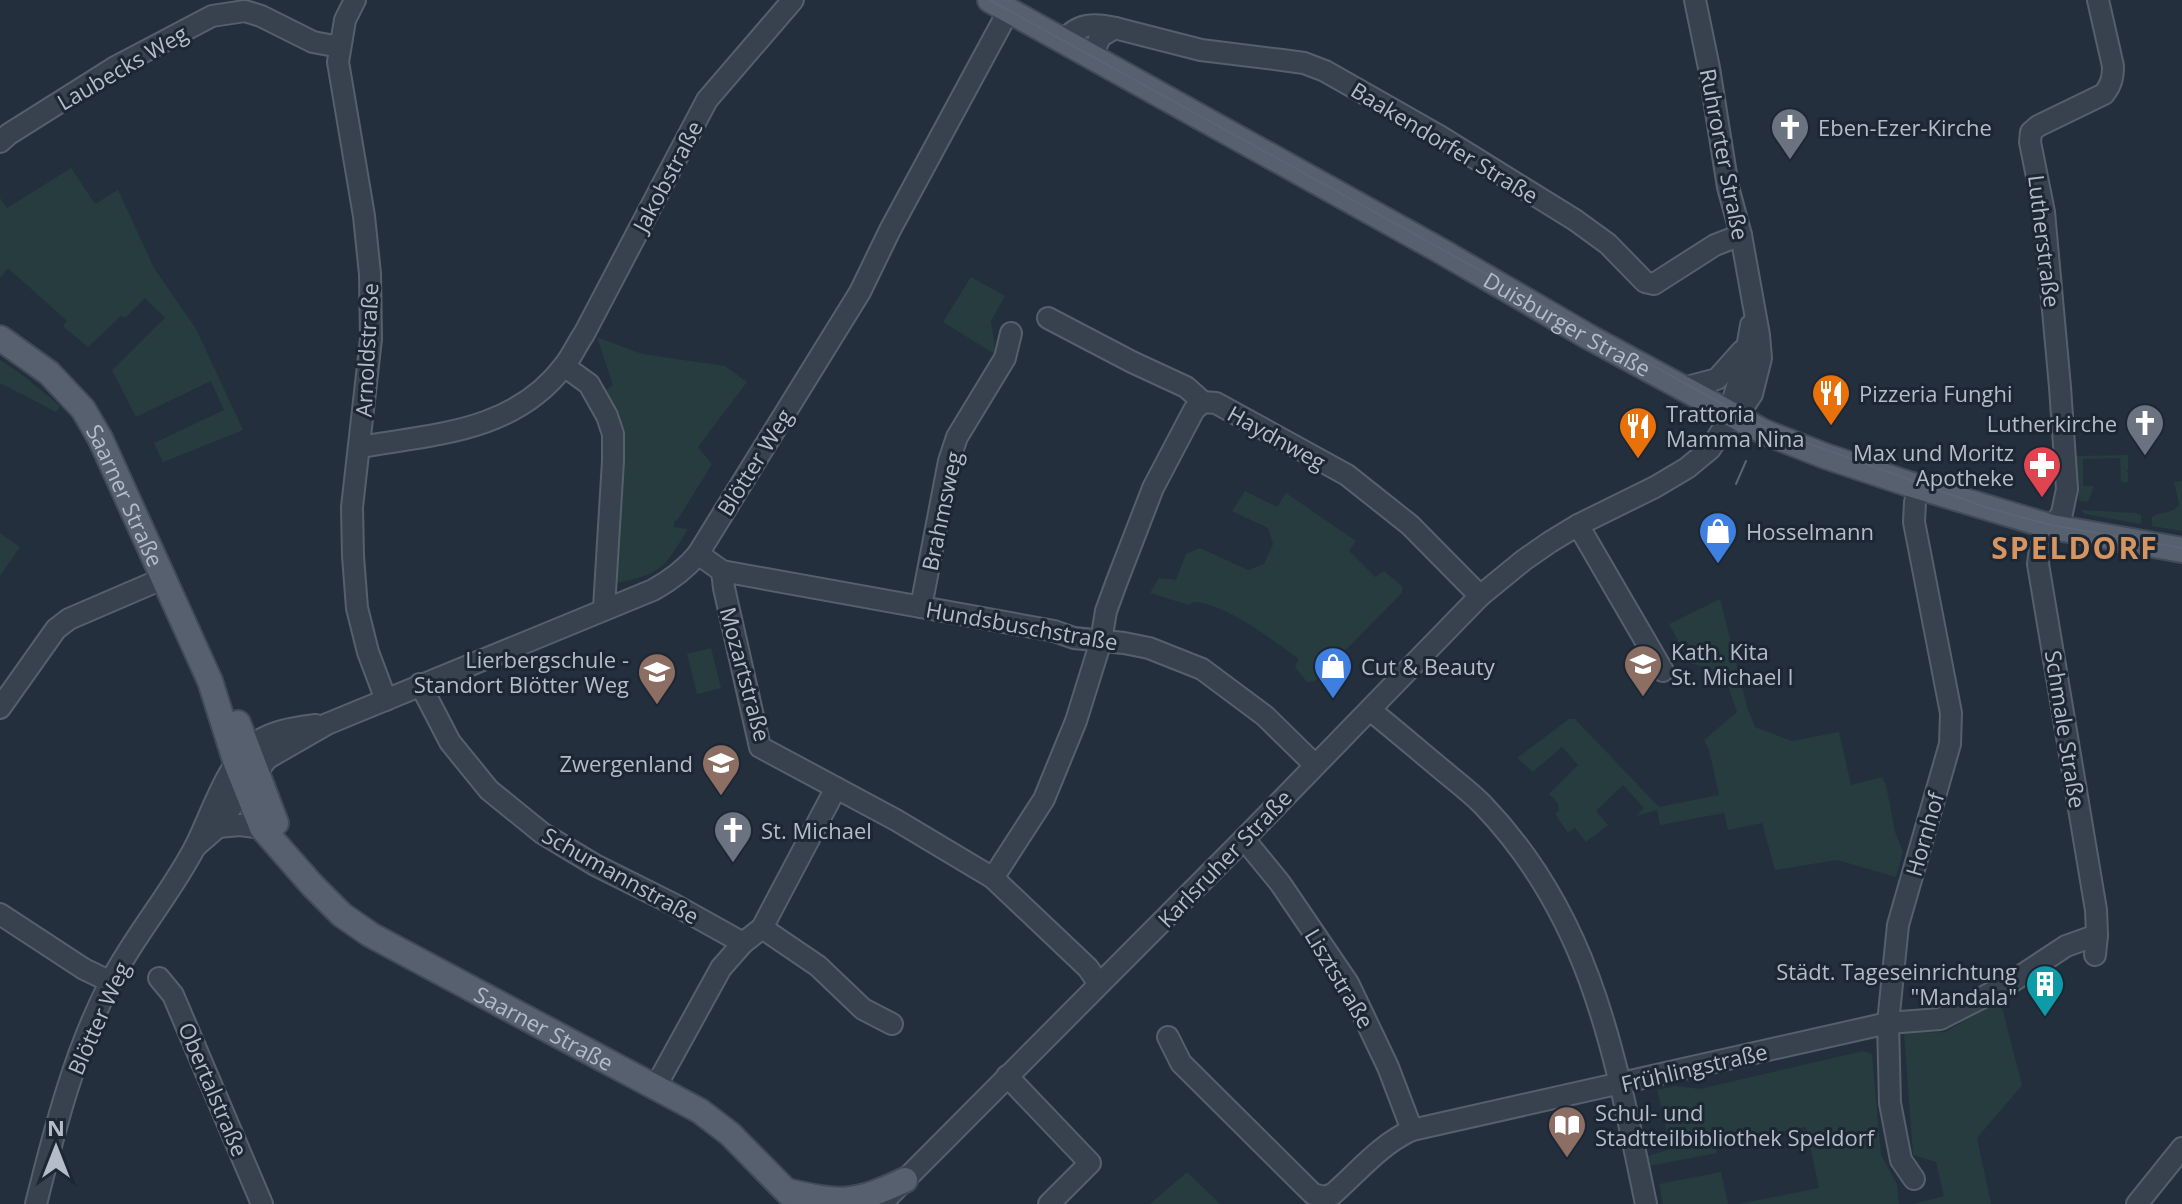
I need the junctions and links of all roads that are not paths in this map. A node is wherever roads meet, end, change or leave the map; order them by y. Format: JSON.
{"nodes":[{"id":1,"x":355,"y":0,"type":"edge"},
{"id":2,"x":793,"y":0,"type":"edge"},
{"id":3,"x":1695,"y":0,"type":"edge"},
{"id":4,"x":2098,"y":0,"type":"edge"},
{"id":5,"x":1000,"y":5,"type":"edge"},
{"id":6,"x":1115,"y":28,"type":"junction"},
{"id":7,"x":1064,"y":41,"type":"junction"},
{"id":8,"x":340,"y":47,"type":"junction"},
{"id":9,"x":1092,"y":57,"type":"junction"},
{"id":10,"x":0,"y":142,"type":"edge"},
{"id":11,"x":1741,"y":235,"type":"junction"},
{"id":12,"x":1753,"y":309,"type":"junction"},
{"id":13,"x":1048,"y":318,"type":"dead end"},
{"id":14,"x":1011,"y":333,"type":"dead end"},
{"id":15,"x":0,"y":338,"type":"edge"},
{"id":16,"x":1747,"y":345,"type":"junction"},
{"id":17,"x":564,"y":366,"type":"junction"},
{"id":18,"x":1683,"y":388,"type":"junction"},
{"id":19,"x":1203,"y":402,"type":"junction"},
{"id":20,"x":1732,"y":415,"type":"junction"},
{"id":21,"x":360,"y":447,"type":"junction"},
{"id":22,"x":1920,"y":488,"type":"junction"},
{"id":23,"x":1578,"y":525,"type":"junction"},
{"id":24,"x":2052,"y":527,"type":"junction"},
{"id":25,"x":2182,"y":550,"type":"edge"},
{"id":26,"x":698,"y":554,"type":"junction"},
{"id":27,"x":722,"y":571,"type":"junction"},
{"id":28,"x":162,"y":579,"type":"junction"},
{"id":29,"x":1480,"y":596,"type":"junction"},
{"id":30,"x":921,"y":607,"type":"junction"},
{"id":31,"x":604,"y":608,"type":"junction"},
{"id":32,"x":1101,"y":641,"type":"junction"},
{"id":33,"x":1663,"y":671,"type":"dead end"},
{"id":34,"x":420,"y":684,"type":"junction"},
{"id":35,"x":386,"y":700,"type":"junction"},
{"id":36,"x":0,"y":708,"type":"edge"},
{"id":37,"x":1370,"y":710,"type":"junction"},
{"id":38,"x":1315,"y":765,"type":"junction"},
{"id":39,"x":247,"y":767,"type":"junction"},
{"id":40,"x":836,"y":788,"type":"junction"},
{"id":41,"x":218,"y":827,"type":"junction"},
{"id":42,"x":262,"y":828,"type":"junction"},
{"id":43,"x":1244,"y":839,"type":"junction"},
{"id":44,"x":195,"y":847,"type":"junction"},
{"id":45,"x":288,"y":856,"type":"junction"},
{"id":46,"x":993,"y":878,"type":"junction"},
{"id":47,"x":0,"y":914,"type":"edge"},
{"id":48,"x":762,"y":928,"type":"junction"},
{"id":49,"x":743,"y":943,"type":"junction"},
{"id":50,"x":159,"y":978,"type":"dead end"},
{"id":51,"x":111,"y":982,"type":"junction"},
{"id":52,"x":1099,"y":984,"type":"junction"},
{"id":53,"x":1888,"y":1023,"type":"junction"},
{"id":54,"x":892,"y":1024,"type":"dead end"},
{"id":55,"x":1168,"y":1037,"type":"dead end"},
{"id":56,"x":1007,"y":1076,"type":"junction"},
{"id":57,"x":1620,"y":1083,"type":"junction"},
{"id":58,"x":656,"y":1086,"type":"junction"},
{"id":59,"x":1412,"y":1130,"type":"junction"},
{"id":60,"x":2182,"y":1148,"type":"edge"},
{"id":61,"x":2173,"y":1167,"type":"edge"},
{"id":62,"x":1914,"y":1179,"type":"dead end"},
{"id":63,"x":892,"y":1196,"type":"edge"},
{"id":64,"x":793,"y":1197,"type":"edge"},
{"id":65,"x":36,"y":1204,"type":"edge"},
{"id":66,"x":262,"y":1204,"type":"edge"},
{"id":67,"x":1049,"y":1204,"type":"edge"},
{"id":68,"x":1646,"y":1204,"type":"edge"},
{"id":69,"x":2137,"y":1204,"type":"edge"}],
"edges":[{"from":1,"to":8,"type":"street","name":"Arnoldstraße"},
{"from":2,"to":17,"type":"street","name":"Jakobstraße"},
{"from":3,"to":11,"type":"street","name":"Ruhrorter Straße"},
{"from":4,"to":24,"type":"street","name":"Lutherstraße"},
{"from":5,"to":7,"type":"main road","name":"Duisburger Straße"},
{"from":5,"to":26,"type":"street","name":"Blötter Weg"},
{"from":6,"to":7,"type":"street","name":"Baakendorfer Straße"},
{"from":6,"to":9,"type":"street"},
{"from":6,"to":11,"type":"street","name":"Baakendorfer Straße"},
{"from":7,"to":9,"type":"main road","name":"Duisburger Straße"},
{"from":8,"to":10,"type":"street","name":"Laubecks Weg"},
{"from":8,"to":21,"type":"street","name":"Arnoldstraße"},
{"from":9,"to":18,"type":"main road","name":"Duisburger Straße"},
{"from":11,"to":12,"type":"street","name":"Ruhrorter Straße"},
{"from":12,"to":16,"type":"street","name":"Ruhrorter Straße"},
{"from":12,"to":20,"type":"street","name":"Ruhrorter Straße"},
{"from":13,"to":19,"type":"street","name":"Haydnweg"},
{"from":14,"to":30,"type":"street","name":"Brahmsweg"},
{"from":15,"to":28,"type":"main road","name":"Saarner Straße"},
{"from":16,"to":18,"type":"street"},
{"from":16,"to":20,"type":"street","name":"Ruhrorter Straße"},
{"from":17,"to":21,"type":"street","name":"Jakobstraße"},
{"from":17,"to":31,"type":"street"},
{"from":18,"to":20,"type":"main road","name":"Duisburger Straße"},
{"from":19,"to":29,"type":"street","name":"Haydnweg"},
{"from":19,"to":32,"type":"street"},
{"from":20,"to":22,"type":"main road","name":"Duisburger Straße"},
{"from":20,"to":23,"type":"street","name":"Karlsruher Straße"},
{"from":21,"to":35,"type":"street","name":"Arnoldstraße"},
{"from":22,"to":24,"type":"main road","name":"Duisburger Straße"},
{"from":22,"to":53,"type":"street","name":"Hornhof"},
{"from":23,"to":29,"type":"street","name":"Karlsruher Straße"},
{"from":23,"to":33,"type":"street"},
{"from":24,"to":25,"type":"main road","name":"Duisburger Straße"},
{"from":24,"to":53,"type":"street","name":"Schmale Straße"},
{"from":26,"to":27,"type":"street","name":"Hundsbuschstraße"},
{"from":26,"to":31,"type":"street","name":"Blötter Weg"},
{"from":27,"to":30,"type":"street","name":"Hundsbuschstraße"},
{"from":27,"to":40,"type":"street","name":"Mozartstraße"},
{"from":28,"to":36,"type":"street"},
{"from":28,"to":39,"type":"main road","name":"Saarner Straße"},
{"from":29,"to":37,"type":"street","name":"Karlsruher Straße"},
{"from":30,"to":32,"type":"street","name":"Hundsbuschstraße"},
{"from":31,"to":34,"type":"street","name":"Blötter Weg"},
{"from":32,"to":38,"type":"street","name":"Hundsbuschstraße"},
{"from":32,"to":46,"type":"street"},
{"from":34,"to":35,"type":"street","name":"Blötter Weg"},
{"from":34,"to":49,"type":"street","name":"Schumannstraße"},
{"from":35,"to":39,"type":"street","name":"Blötter Weg"},
{"from":37,"to":38,"type":"street","name":"Karlsruher Straße"},
{"from":37,"to":57,"type":"street"},
{"from":38,"to":43,"type":"street","name":"Karlsruher Straße"},
{"from":39,"to":41,"type":"street","name":"Blötter Weg"},
{"from":39,"to":42,"type":"main road","name":"Saarner Straße"},
{"from":39,"to":44,"type":"street","name":"Blötter Weg"},
{"from":39,"to":45,"type":"main road","name":"Saarner Straße"},
{"from":40,"to":46,"type":"street","name":"Mozartstraße"},
{"from":40,"to":48,"type":"street"},
{"from":41,"to":42,"type":"street"},
{"from":41,"to":44,"type":"street","name":"Blötter Weg"},
{"from":42,"to":45,"type":"main road","name":"Saarner Straße"},
{"from":43,"to":52,"type":"street","name":"Karlsruher Straße"},
{"from":43,"to":59,"type":"street","name":"Lisztstraße"},
{"from":44,"to":51,"type":"street","name":"Blötter Weg"},
{"from":45,"to":58,"type":"main road","name":"Saarner Straße"},
{"from":46,"to":52,"type":"street","name":"Mozartstraße"},
{"from":47,"to":51,"type":"street"},
{"from":48,"to":49,"type":"street"},
{"from":48,"to":54,"type":"street"},
{"from":49,"to":58,"type":"street"},
{"from":50,"to":66,"type":"street","name":"Obertalstraße"},
{"from":51,"to":65,"type":"street","name":"Blötter Weg"},
{"from":52,"to":56,"type":"street","name":"Karlsruher Straße"},
{"from":53,"to":57,"type":"street","name":"Frühlingstraße"},
{"from":53,"to":62,"type":"street","name":"Hornhof"},
{"from":55,"to":59,"type":"street","name":"Frühlingstraße"},
{"from":56,"to":63,"type":"street","name":"Karlsruher Straße"},
{"from":56,"to":67,"type":"street"},
{"from":57,"to":59,"type":"street","name":"Frühlingstraße"},
{"from":57,"to":68,"type":"street"},
{"from":58,"to":64,"type":"main road","name":"Saarner Straße"},
{"from":60,"to":61,"type":"street"},
{"from":61,"to":69,"type":"street"},
{"from":63,"to":64,"type":"main road"}]}
